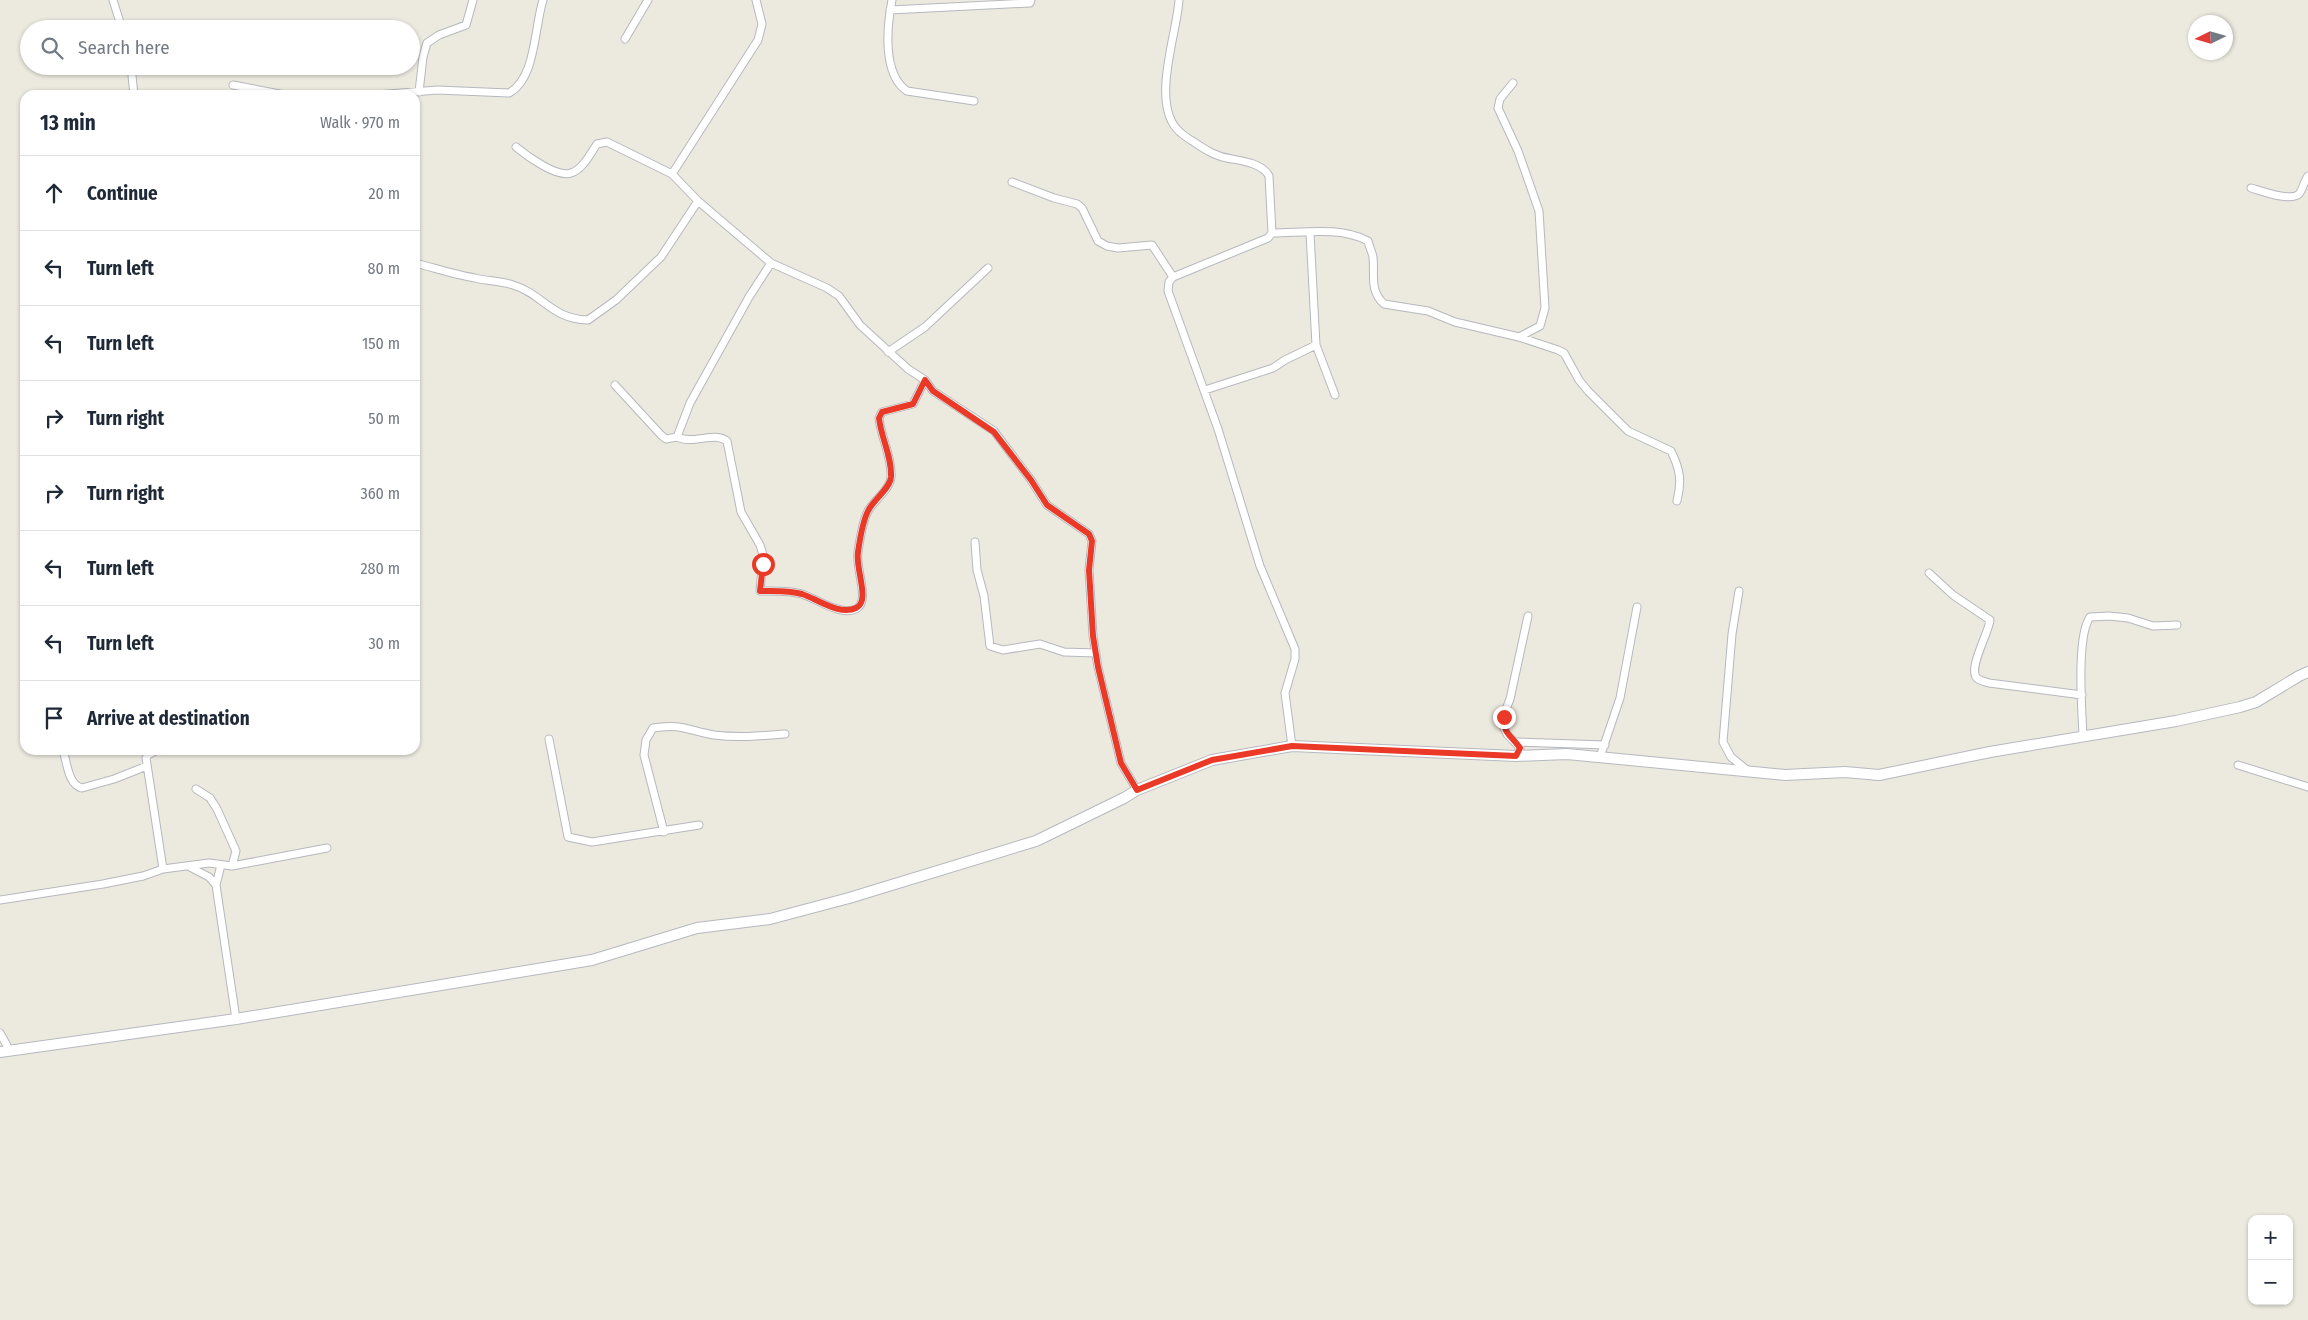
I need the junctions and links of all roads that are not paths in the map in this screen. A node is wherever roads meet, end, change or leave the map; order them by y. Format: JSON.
{"nodes":[{"id":1,"x":113,"y":0,"type":"edge"},
{"id":2,"x":473,"y":0,"type":"edge"},
{"id":3,"x":543,"y":0,"type":"edge"},
{"id":4,"x":648,"y":0,"type":"edge"},
{"id":5,"x":756,"y":0,"type":"edge"},
{"id":6,"x":892,"y":0,"type":"edge"},
{"id":7,"x":1031,"y":0,"type":"edge"},
{"id":8,"x":1178,"y":0,"type":"edge"},
{"id":9,"x":890,"y":10,"type":"junction"},
{"id":10,"x":119,"y":20,"type":"edge"},
{"id":11,"x":625,"y":39,"type":"dead end"},
{"id":12,"x":132,"y":75,"type":"edge"},
{"id":13,"x":1513,"y":83,"type":"dead end"},
{"id":14,"x":233,"y":84,"type":"dead end"},
{"id":15,"x":133,"y":90,"type":"edge"},
{"id":16,"x":261,"y":90,"type":"edge"},
{"id":17,"x":419,"y":90,"type":"edge"},
{"id":18,"x":420,"y":92,"type":"edge"},
{"id":19,"x":974,"y":101,"type":"dead end"},
{"id":20,"x":516,"y":147,"type":"dead end"},
{"id":21,"x":672,"y":174,"type":"junction"},
{"id":22,"x":2308,"y":176,"type":"edge"},
{"id":23,"x":1012,"y":182,"type":"dead end"},
{"id":24,"x":2251,"y":188,"type":"dead end"},
{"id":25,"x":698,"y":201,"type":"junction"},
{"id":26,"x":1310,"y":232,"type":"junction"},
{"id":27,"x":1272,"y":233,"type":"junction"},
{"id":28,"x":771,"y":262,"type":"junction"},
{"id":29,"x":420,"y":264,"type":"edge"},
{"id":30,"x":988,"y":268,"type":"dead end"},
{"id":31,"x":1173,"y":277,"type":"junction"},
{"id":32,"x":1519,"y":337,"type":"junction"},
{"id":33,"x":1316,"y":345,"type":"junction"},
{"id":34,"x":888,"y":352,"type":"junction"},
{"id":35,"x":925,"y":380,"type":"junction"},
{"id":36,"x":615,"y":385,"type":"dead end"},
{"id":37,"x":1205,"y":390,"type":"junction"},
{"id":38,"x":1335,"y":395,"type":"dead end"},
{"id":39,"x":677,"y":437,"type":"junction"},
{"id":40,"x":1677,"y":501,"type":"dead end"},
{"id":41,"x":975,"y":542,"type":"dead end"},
{"id":42,"x":1929,"y":573,"type":"dead end"},
{"id":43,"x":1739,"y":591,"type":"dead end"},
{"id":44,"x":1637,"y":607,"type":"dead end"},
{"id":45,"x":1528,"y":616,"type":"dead end"},
{"id":46,"x":2177,"y":625,"type":"dead end"},
{"id":47,"x":1096,"y":653,"type":"junction"},
{"id":48,"x":2308,"y":672,"type":"edge"},
{"id":49,"x":2082,"y":696,"type":"junction"},
{"id":50,"x":784,"y":734,"type":"dead end"},
{"id":51,"x":2083,"y":736,"type":"junction"},
{"id":52,"x":549,"y":739,"type":"dead end"},
{"id":53,"x":1517,"y":742,"type":"junction"},
{"id":54,"x":1605,"y":745,"type":"junction"},
{"id":55,"x":1292,"y":746,"type":"junction"},
{"id":56,"x":64,"y":755,"type":"edge"},
{"id":57,"x":148,"y":755,"type":"edge"},
{"id":58,"x":1516,"y":756,"type":"junction"},
{"id":59,"x":1600,"y":757,"type":"junction"},
{"id":60,"x":2238,"y":765,"type":"dead end"},
{"id":61,"x":147,"y":766,"type":"junction"},
{"id":62,"x":1749,"y":772,"type":"junction"},
{"id":63,"x":2308,"y":787,"type":"edge"},
{"id":64,"x":196,"y":788,"type":"dead end"},
{"id":65,"x":1137,"y":790,"type":"junction"},
{"id":66,"x":699,"y":825,"type":"dead end"},
{"id":67,"x":664,"y":832,"type":"junction"},
{"id":68,"x":326,"y":848,"type":"dead end"},
{"id":69,"x":221,"y":865,"type":"junction"},
{"id":70,"x":188,"y":866,"type":"junction"},
{"id":71,"x":232,"y":866,"type":"junction"},
{"id":72,"x":163,"y":869,"type":"junction"},
{"id":73,"x":216,"y":885,"type":"junction"},
{"id":74,"x":2,"y":898,"type":"edge"},
{"id":75,"x":236,"y":1019,"type":"junction"},
{"id":76,"x":0,"y":1033,"type":"edge"},
{"id":77,"x":5,"y":1051,"type":"edge"}],
"edges":[{"from":1,"to":10,"type":"street"},
{"from":2,"to":17,"type":"street"},
{"from":3,"to":18,"type":"street"},
{"from":4,"to":11,"type":"street"},
{"from":5,"to":21,"type":"street"},
{"from":6,"to":9,"type":"street"},
{"from":7,"to":9,"type":"street"},
{"from":8,"to":27,"type":"street"},
{"from":9,"to":19,"type":"street"},
{"from":12,"to":15,"type":"street"},
{"from":13,"to":32,"type":"street"},
{"from":14,"to":16,"type":"street"},
{"from":20,"to":21,"type":"street"},
{"from":21,"to":25,"type":"street"},
{"from":22,"to":24,"type":"street"},
{"from":23,"to":31,"type":"street"},
{"from":25,"to":28,"type":"street"},
{"from":25,"to":29,"type":"street"},
{"from":26,"to":27,"type":"street"},
{"from":26,"to":32,"type":"street"},
{"from":26,"to":33,"type":"street"},
{"from":27,"to":31,"type":"street"},
{"from":28,"to":34,"type":"street"},
{"from":28,"to":39,"type":"street"},
{"from":30,"to":34,"type":"street"},
{"from":31,"to":37,"type":"street"},
{"from":32,"to":40,"type":"street"},
{"from":33,"to":37,"type":"street"},
{"from":33,"to":38,"type":"street"},
{"from":34,"to":35,"type":"street"},
{"from":35,"to":39,"type":"street"},
{"from":35,"to":47,"type":"street"},
{"from":36,"to":39,"type":"street"},
{"from":37,"to":55,"type":"street"},
{"from":41,"to":47,"type":"street"},
{"from":42,"to":49,"type":"street"},
{"from":43,"to":62,"type":"street"},
{"from":44,"to":54,"type":"street"},
{"from":45,"to":53,"type":"street"},
{"from":46,"to":49,"type":"street"},
{"from":47,"to":65,"type":"street"},
{"from":48,"to":51,"type":"street"},
{"from":49,"to":51,"type":"street"},
{"from":50,"to":67,"type":"street"},
{"from":51,"to":62,"type":"street"},
{"from":52,"to":67,"type":"street"},
{"from":53,"to":54,"type":"street"},
{"from":53,"to":58,"type":"street"},
{"from":54,"to":59,"type":"street"},
{"from":55,"to":58,"type":"street"},
{"from":55,"to":65,"type":"street"},
{"from":56,"to":61,"type":"street"},
{"from":57,"to":61,"type":"street"},
{"from":58,"to":59,"type":"street"},
{"from":59,"to":62,"type":"street"},
{"from":60,"to":63,"type":"street"},
{"from":61,"to":72,"type":"street"},
{"from":64,"to":71,"type":"street"},
{"from":65,"to":75,"type":"street"},
{"from":66,"to":67,"type":"street"},
{"from":68,"to":71,"type":"street"},
{"from":69,"to":70,"type":"street"},
{"from":69,"to":71,"type":"street"},
{"from":69,"to":73,"type":"street"},
{"from":70,"to":72,"type":"street"},
{"from":70,"to":73,"type":"street"},
{"from":72,"to":74,"type":"street"},
{"from":73,"to":75,"type":"street"},
{"from":75,"to":77,"type":"street"},
{"from":76,"to":77,"type":"street"}]}
